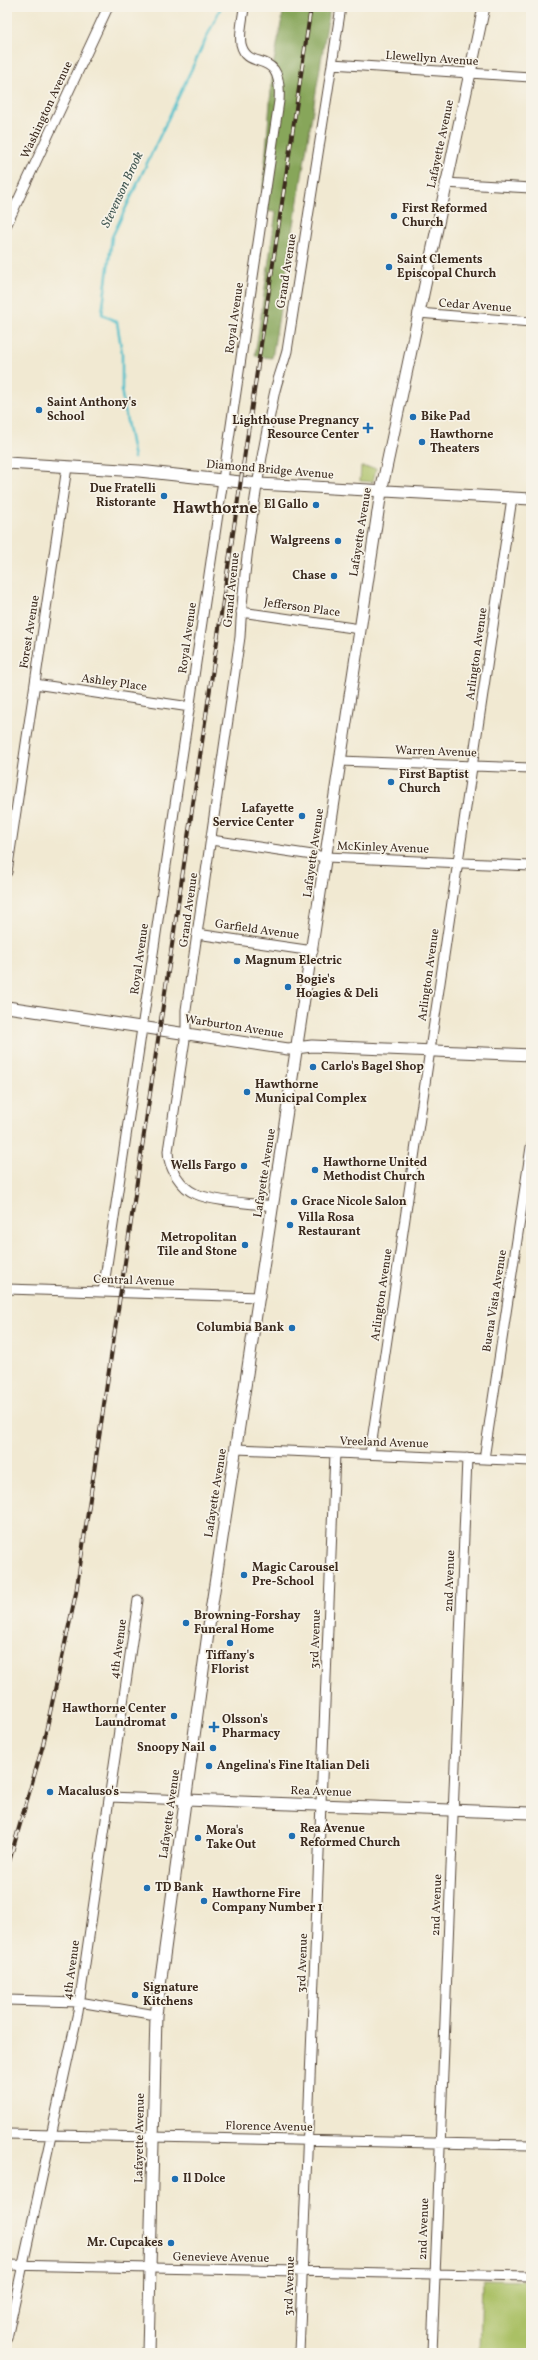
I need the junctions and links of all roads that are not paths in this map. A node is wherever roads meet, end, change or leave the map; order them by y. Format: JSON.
{"nodes":[{"id":1,"x":108,"y":7,"type":"edge"},
{"id":2,"x":244,"y":7,"type":"edge"},
{"id":3,"x":341,"y":7,"type":"edge"},
{"id":4,"x":484,"y":7,"type":"edge"},
{"id":5,"x":332,"y":64,"type":"junction"},
{"id":6,"x":470,"y":73,"type":"junction"},
{"id":7,"x":531,"y":77,"type":"edge"},
{"id":8,"x":445,"y":183,"type":"junction"},
{"id":9,"x":531,"y":188,"type":"edge"},
{"id":10,"x":7,"y":224,"type":"edge"},
{"id":11,"x":418,"y":313,"type":"junction"},
{"id":12,"x":531,"y":322,"type":"edge"},
{"id":13,"x":7,"y":463,"type":"edge"},
{"id":14,"x":67,"y":467,"type":"junction"},
{"id":15,"x":223,"y":480,"type":"junction"},
{"id":16,"x":259,"y":484,"type":"junction"},
{"id":17,"x":381,"y":492,"type":"junction"},
{"id":18,"x":512,"y":498,"type":"junction"},
{"id":19,"x":531,"y":499,"type":"edge"},
{"id":20,"x":241,"y":612,"type":"junction"},
{"id":21,"x":360,"y":629,"type":"junction"},
{"id":22,"x":34,"y":684,"type":"junction"},
{"id":23,"x":190,"y":707,"type":"junction"},
{"id":24,"x":340,"y":760,"type":"junction"},
{"id":25,"x":472,"y":766,"type":"junction"},
{"id":26,"x":531,"y":768,"type":"edge"},
{"id":27,"x":211,"y":840,"type":"junction"},
{"id":28,"x":326,"y":857,"type":"junction"},
{"id":29,"x":458,"y":863,"type":"junction"},
{"id":30,"x":531,"y":866,"type":"edge"},
{"id":31,"x":7,"y":872,"type":"edge"},
{"id":32,"x":197,"y":934,"type":"junction"},
{"id":33,"x":312,"y":951,"type":"junction"},
{"id":34,"x":7,"y":1007,"type":"edge"},
{"id":35,"x":142,"y":1027,"type":"junction"},
{"id":36,"x":186,"y":1033,"type":"junction"},
{"id":37,"x":298,"y":1048,"type":"junction"},
{"id":38,"x":430,"y":1051,"type":"junction"},
{"id":39,"x":531,"y":1055,"type":"edge"},
{"id":40,"x":531,"y":1147,"type":"edge"},
{"id":41,"x":274,"y":1206,"type":"junction"},
{"id":42,"x":7,"y":1289,"type":"edge"},
{"id":43,"x":103,"y":1292,"type":"junction"},
{"id":44,"x":260,"y":1297,"type":"junction"},
{"id":45,"x":236,"y":1449,"type":"junction"},
{"id":46,"x":335,"y":1453,"type":"junction"},
{"id":47,"x":370,"y":1454,"type":"junction"},
{"id":48,"x":467,"y":1458,"type":"junction"},
{"id":49,"x":484,"y":1459,"type":"junction"},
{"id":50,"x":531,"y":1461,"type":"edge"},
{"id":51,"x":138,"y":1600,"type":"dead end"},
{"id":52,"x":110,"y":1797,"type":"junction"},
{"id":53,"x":186,"y":1800,"type":"junction"},
{"id":54,"x":321,"y":1805,"type":"junction"},
{"id":55,"x":453,"y":1810,"type":"junction"},
{"id":56,"x":531,"y":1813,"type":"edge"},
{"id":57,"x":7,"y":2000,"type":"edge"},
{"id":58,"x":79,"y":2002,"type":"junction"},
{"id":59,"x":156,"y":2015,"type":"junction"},
{"id":60,"x":7,"y":2134,"type":"edge"},
{"id":61,"x":52,"y":2135,"type":"junction"},
{"id":62,"x":153,"y":2136,"type":"junction"},
{"id":63,"x":307,"y":2140,"type":"junction"},
{"id":64,"x":440,"y":2143,"type":"junction"},
{"id":65,"x":531,"y":2145,"type":"edge"},
{"id":66,"x":7,"y":2265,"type":"edge"},
{"id":67,"x":24,"y":2266,"type":"junction"},
{"id":68,"x":150,"y":2268,"type":"junction"},
{"id":69,"x":302,"y":2271,"type":"junction"},
{"id":70,"x":435,"y":2274,"type":"junction"},
{"id":71,"x":531,"y":2276,"type":"edge"},
{"id":72,"x":7,"y":2338,"type":"edge"},
{"id":73,"x":148,"y":2353,"type":"edge"},
{"id":74,"x":299,"y":2353,"type":"edge"},
{"id":75,"x":432,"y":2353,"type":"edge"}],
"edges":[{"from":1,"to":10,"type":"street","name":"Washington Avenue"},
{"from":2,"to":15,"type":"street","name":"Royal Avenue"},
{"from":3,"to":5,"type":"street","name":"Grand Avenue"},
{"from":4,"to":6,"type":"street","name":"Lafayette Avenue"},
{"from":5,"to":6,"type":"street","name":"Llewellyn Avenue"},
{"from":5,"to":16,"type":"street","name":"Grand Avenue"},
{"from":6,"to":7,"type":"street","name":"Llewellyn Avenue"},
{"from":6,"to":8,"type":"street","name":"Lafayette Avenue"},
{"from":8,"to":9,"type":"street"},
{"from":8,"to":11,"type":"street","name":"Lafayette Avenue"},
{"from":11,"to":12,"type":"street","name":"Cedar Avenue"},
{"from":11,"to":17,"type":"street","name":"Lafayette Avenue"},
{"from":13,"to":14,"type":"street","name":"Diamond Bridge Avenue"},
{"from":14,"to":15,"type":"street","name":"Diamond Bridge Avenue"},
{"from":14,"to":22,"type":"street","name":"Forest Avenue"},
{"from":15,"to":16,"type":"street","name":"Diamond Bridge Avenue"},
{"from":15,"to":23,"type":"street","name":"Royal Avenue"},
{"from":16,"to":17,"type":"street","name":"Diamond Bridge Avenue"},
{"from":16,"to":20,"type":"street","name":"Grand Avenue"},
{"from":17,"to":18,"type":"street","name":"Diamond Bridge Avenue"},
{"from":17,"to":21,"type":"street","name":"Lafayette Avenue"},
{"from":18,"to":19,"type":"street","name":"Diamond Bridge Avenue"},
{"from":18,"to":25,"type":"street","name":"Arlington Avenue"},
{"from":20,"to":21,"type":"street","name":"Jefferson Place"},
{"from":20,"to":27,"type":"street","name":"Grand Avenue"},
{"from":21,"to":24,"type":"street","name":"Lafayette Avenue"},
{"from":22,"to":23,"type":"street","name":"Ashley Place"},
{"from":22,"to":31,"type":"street","name":"Forest Avenue"},
{"from":23,"to":35,"type":"street","name":"Royal Avenue"},
{"from":24,"to":25,"type":"street","name":"Warren Avenue"},
{"from":24,"to":28,"type":"street","name":"Lafayette Avenue"},
{"from":25,"to":26,"type":"street","name":"Warren Avenue"},
{"from":25,"to":29,"type":"street","name":"Arlington Avenue"},
{"from":27,"to":28,"type":"street","name":"McKinley Avenue"},
{"from":27,"to":32,"type":"street","name":"Grand Avenue"},
{"from":28,"to":29,"type":"street","name":"McKinley Avenue"},
{"from":28,"to":33,"type":"street","name":"Lafayette Avenue"},
{"from":29,"to":30,"type":"street","name":"McKinley Avenue"},
{"from":29,"to":38,"type":"street","name":"Arlington Avenue"},
{"from":32,"to":33,"type":"street","name":"Garfield Avenue"},
{"from":32,"to":36,"type":"street","name":"Grand Avenue"},
{"from":33,"to":37,"type":"street","name":"Lafayette Avenue"},
{"from":34,"to":35,"type":"street","name":"Warburton Avenue"},
{"from":35,"to":36,"type":"street","name":"Warburton Avenue"},
{"from":35,"to":43,"type":"street","name":"Royal Avenue"},
{"from":36,"to":37,"type":"street","name":"Warburton Avenue"},
{"from":36,"to":41,"type":"street","name":"Grand Avenue"},
{"from":37,"to":38,"type":"street","name":"Warburton Avenue"},
{"from":37,"to":41,"type":"street","name":"Lafayette Avenue"},
{"from":38,"to":39,"type":"street","name":"Warburton Avenue"},
{"from":38,"to":47,"type":"street","name":"Arlington Avenue"},
{"from":40,"to":49,"type":"street","name":"Buena Vista Avenue"},
{"from":41,"to":44,"type":"street","name":"Lafayette Avenue"},
{"from":42,"to":43,"type":"street","name":"Central Avenue"},
{"from":43,"to":44,"type":"street","name":"Central Avenue"},
{"from":44,"to":45,"type":"street","name":"Lafayette Avenue"},
{"from":45,"to":46,"type":"street","name":"Vreeland Avenue"},
{"from":45,"to":53,"type":"street","name":"Lafayette Avenue"},
{"from":46,"to":47,"type":"street","name":"Vreeland Avenue"},
{"from":46,"to":54,"type":"street","name":"3rd Avenue"},
{"from":47,"to":48,"type":"street","name":"Vreeland Avenue"},
{"from":48,"to":49,"type":"street","name":"Vreeland Avenue"},
{"from":48,"to":55,"type":"street","name":"2nd Avenue"},
{"from":49,"to":50,"type":"street","name":"Vreeland Avenue"},
{"from":51,"to":52,"type":"street","name":"4th Avenue"},
{"from":52,"to":53,"type":"street","name":"Rea Avenue"},
{"from":52,"to":58,"type":"street","name":"4th Avenue"},
{"from":53,"to":54,"type":"street","name":"Rea Avenue"},
{"from":53,"to":59,"type":"street","name":"Lafayette Avenue"},
{"from":54,"to":55,"type":"street","name":"Rea Avenue"},
{"from":54,"to":63,"type":"street","name":"3rd Avenue"},
{"from":55,"to":56,"type":"street","name":"Rea Avenue"},
{"from":55,"to":64,"type":"street","name":"2nd Avenue"},
{"from":57,"to":58,"type":"street"},
{"from":58,"to":59,"type":"street"},
{"from":58,"to":61,"type":"street","name":"4th Avenue"},
{"from":59,"to":62,"type":"street","name":"Lafayette Avenue"},
{"from":60,"to":61,"type":"street","name":"Florence Avenue"},
{"from":61,"to":62,"type":"street","name":"Florence Avenue"},
{"from":61,"to":67,"type":"street","name":"4th Avenue"},
{"from":62,"to":63,"type":"street","name":"Florence Avenue"},
{"from":62,"to":68,"type":"street","name":"Lafayette Avenue"},
{"from":63,"to":64,"type":"street","name":"Florence Avenue"},
{"from":63,"to":69,"type":"street","name":"3rd Avenue"},
{"from":64,"to":65,"type":"street","name":"Florence Avenue"},
{"from":64,"to":70,"type":"street","name":"2nd Avenue"},
{"from":66,"to":67,"type":"street","name":"Genevieve Avenue"},
{"from":67,"to":68,"type":"street","name":"Genevieve Avenue"},
{"from":67,"to":72,"type":"street","name":"4th Avenue"},
{"from":68,"to":69,"type":"street","name":"Genevieve Avenue"},
{"from":68,"to":73,"type":"street","name":"Lafayette Avenue"},
{"from":69,"to":70,"type":"street","name":"Genevieve Avenue"},
{"from":69,"to":74,"type":"street","name":"3rd Avenue"},
{"from":70,"to":71,"type":"street","name":"Genevieve Avenue"},
{"from":70,"to":75,"type":"street","name":"2nd Avenue"}]}
